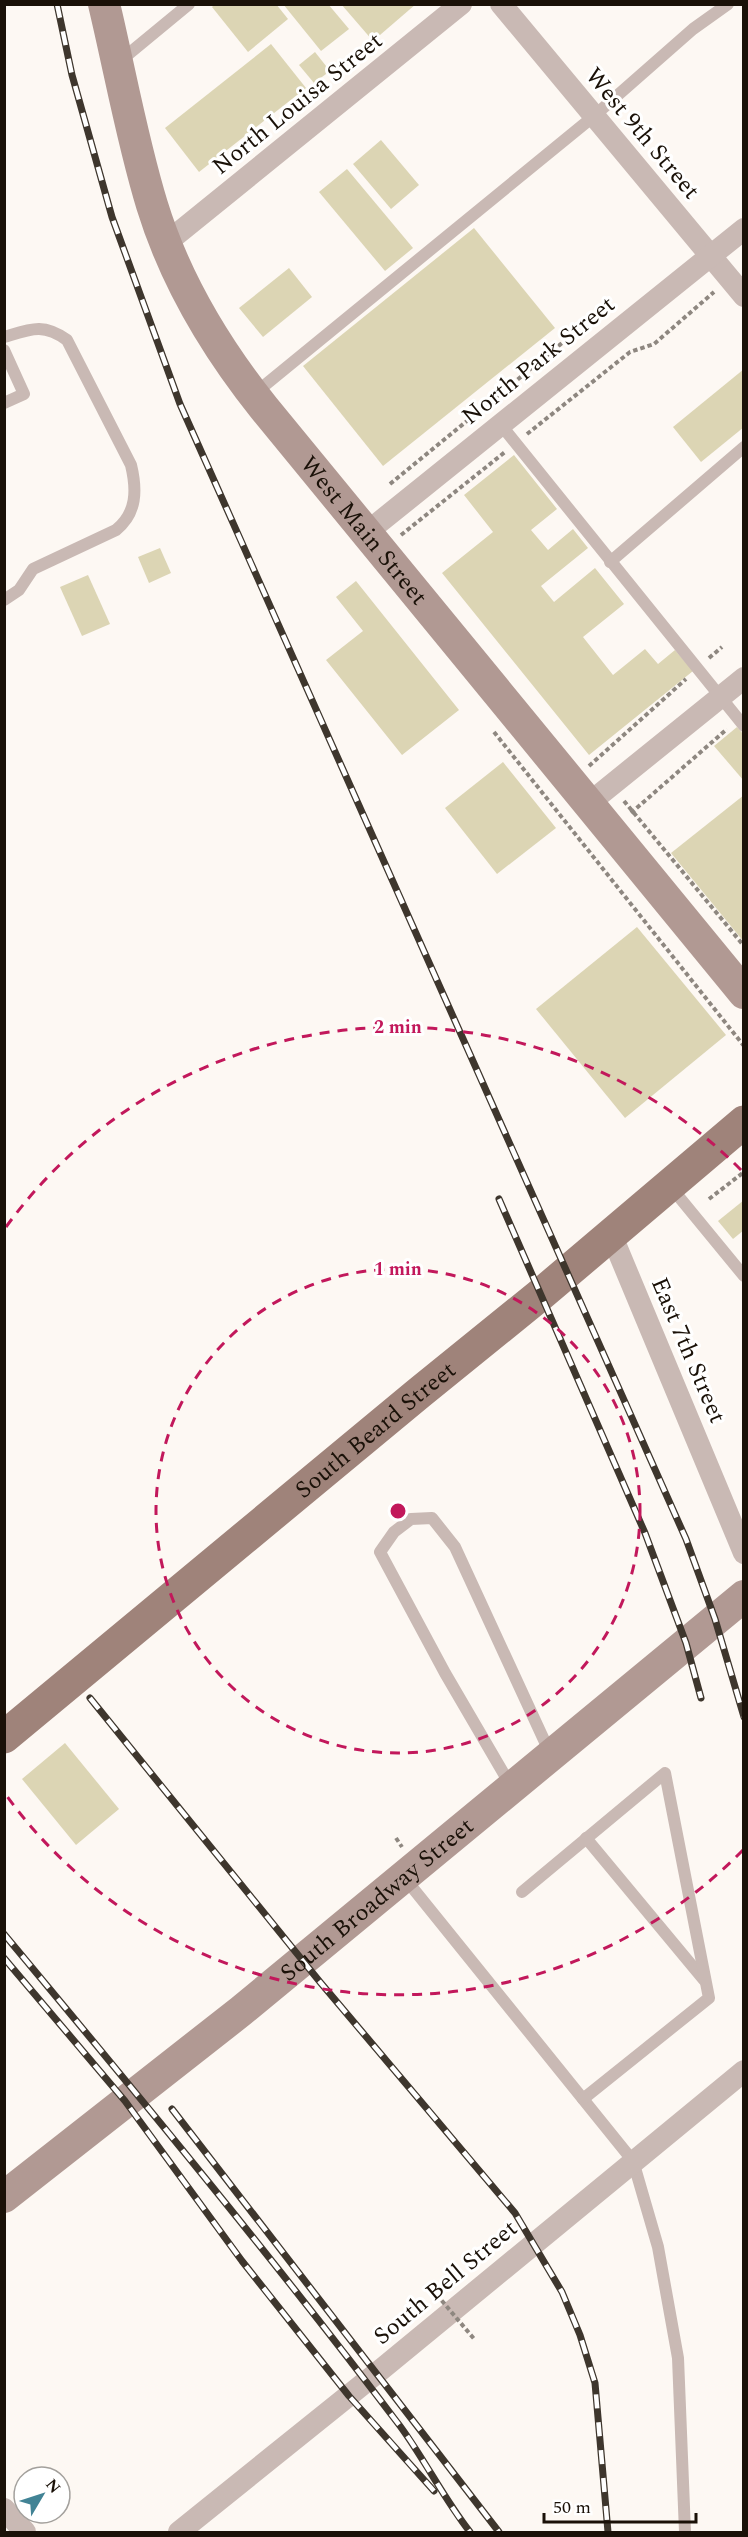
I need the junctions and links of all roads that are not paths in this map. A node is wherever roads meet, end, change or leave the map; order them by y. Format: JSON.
{"nodes":[{"id":1,"x":104,"y":4,"type":"edge"},
{"id":2,"x":189,"y":4,"type":"edge"},
{"id":3,"x":461,"y":4,"type":"edge"},
{"id":4,"x":501,"y":4,"type":"edge"},
{"id":5,"x":728,"y":4,"type":"edge"},
{"id":6,"x":118,"y":63,"type":"junction"},
{"id":7,"x":594,"y":116,"type":"junction"},
{"id":8,"x":744,"y":229,"type":"edge"},
{"id":9,"x":166,"y":243,"type":"junction"},
{"id":10,"x":711,"y":256,"type":"junction"},
{"id":11,"x":737,"y":287,"type":"edge"},
{"id":12,"x":4,"y":337,"type":"edge"},
{"id":13,"x":4,"y":350,"type":"edge"},
{"id":14,"x":253,"y":395,"type":"junction"},
{"id":15,"x":4,"y":403,"type":"edge"},
{"id":16,"x":501,"y":425,"type":"junction"},
{"id":17,"x":744,"y":447,"type":"edge"},
{"id":18,"x":374,"y":542,"type":"junction"},
{"id":19,"x":610,"y":562,"type":"junction"},
{"id":20,"x":4,"y":600,"type":"edge"},
{"id":21,"x":744,"y":678,"type":"edge"},
{"id":22,"x":720,"y":697,"type":"junction"},
{"id":23,"x":741,"y":723,"type":"edge"},
{"id":24,"x":569,"y":796,"type":"junction"},
{"id":25,"x":744,"y":993,"type":"edge"},
{"id":26,"x":744,"y":1122,"type":"edge"},
{"id":27,"x":669,"y":1185,"type":"junction"},
{"id":28,"x":611,"y":1234,"type":"junction"},
{"id":29,"x":744,"y":1276,"type":"edge"},
{"id":30,"x":744,"y":1553,"type":"edge"},
{"id":31,"x":744,"y":1596,"type":"edge"},
{"id":32,"x":4,"y":1737,"type":"edge"},
{"id":33,"x":550,"y":1753,"type":"junction"},
{"id":34,"x":511,"y":1786,"type":"junction"},
{"id":35,"x":586,"y":1838,"type":"junction"},
{"id":36,"x":402,"y":1875,"type":"junction"},
{"id":37,"x":522,"y":1892,"type":"dead end"},
{"id":38,"x":706,"y":1983,"type":"junction"},
{"id":39,"x":744,"y":2071,"type":"edge"},
{"id":40,"x":583,"y":2099,"type":"junction"},
{"id":41,"x":633,"y":2162,"type":"junction"},
{"id":42,"x":4,"y":2197,"type":"edge"},
{"id":43,"x":4,"y":2509,"type":"edge"},
{"id":44,"x":25,"y":2532,"type":"edge"},
{"id":45,"x":179,"y":2532,"type":"edge"},
{"id":46,"x":685,"y":2532,"type":"edge"}],
"edges":[{"from":1,"to":6,"type":"street","name":"West Main Street"},
{"from":2,"to":6,"type":"lane"},
{"from":3,"to":9,"type":"street","name":"North Louisa Street"},
{"from":4,"to":7,"type":"street","name":"West 9th Street"},
{"from":5,"to":7,"type":"lane"},
{"from":6,"to":9,"type":"street","name":"West Main Street"},
{"from":7,"to":10,"type":"street","name":"West 9th Street"},
{"from":7,"to":14,"type":"lane"},
{"from":8,"to":10,"type":"street","name":"North Park Street"},
{"from":9,"to":14,"type":"street","name":"West Main Street"},
{"from":10,"to":11,"type":"street","name":"West 9th Street"},
{"from":10,"to":16,"type":"street","name":"North Park Street"},
{"from":12,"to":20,"type":"lane"},
{"from":13,"to":15,"type":"lane"},
{"from":14,"to":18,"type":"street","name":"West Main Street"},
{"from":16,"to":18,"type":"street","name":"North Park Street"},
{"from":16,"to":19,"type":"lane"},
{"from":17,"to":19,"type":"lane"},
{"from":18,"to":24,"type":"street","name":"West Main Street"},
{"from":19,"to":22,"type":"lane"},
{"from":21,"to":22,"type":"street"},
{"from":22,"to":23,"type":"lane"},
{"from":22,"to":24,"type":"street"},
{"from":24,"to":25,"type":"street","name":"West Main Street"},
{"from":26,"to":27,"type":"main road","name":"South Beard Street"},
{"from":27,"to":28,"type":"main road","name":"South Beard Street"},
{"from":27,"to":29,"type":"lane"},
{"from":28,"to":30,"type":"street","name":"East 7th Street"},
{"from":28,"to":32,"type":"main road","name":"South Beard Street"},
{"from":31,"to":33,"type":"street","name":"South Broadway Street"},
{"from":33,"to":34,"type":"street","name":"South Broadway Street"},
{"from":33,"to":34,"type":"lane"},
{"from":34,"to":36,"type":"street","name":"South Broadway Street"},
{"from":35,"to":37,"type":"lane"},
{"from":35,"to":38,"type":"lane"},
{"from":35,"to":38,"type":"lane"},
{"from":36,"to":40,"type":"lane"},
{"from":36,"to":42,"type":"street","name":"South Broadway Street"},
{"from":38,"to":40,"type":"lane"},
{"from":39,"to":41,"type":"street","name":"South Bell Street"},
{"from":40,"to":41,"type":"lane"},
{"from":41,"to":45,"type":"street","name":"South Bell Street"},
{"from":41,"to":46,"type":"lane"},
{"from":43,"to":44,"type":"street"}]}
